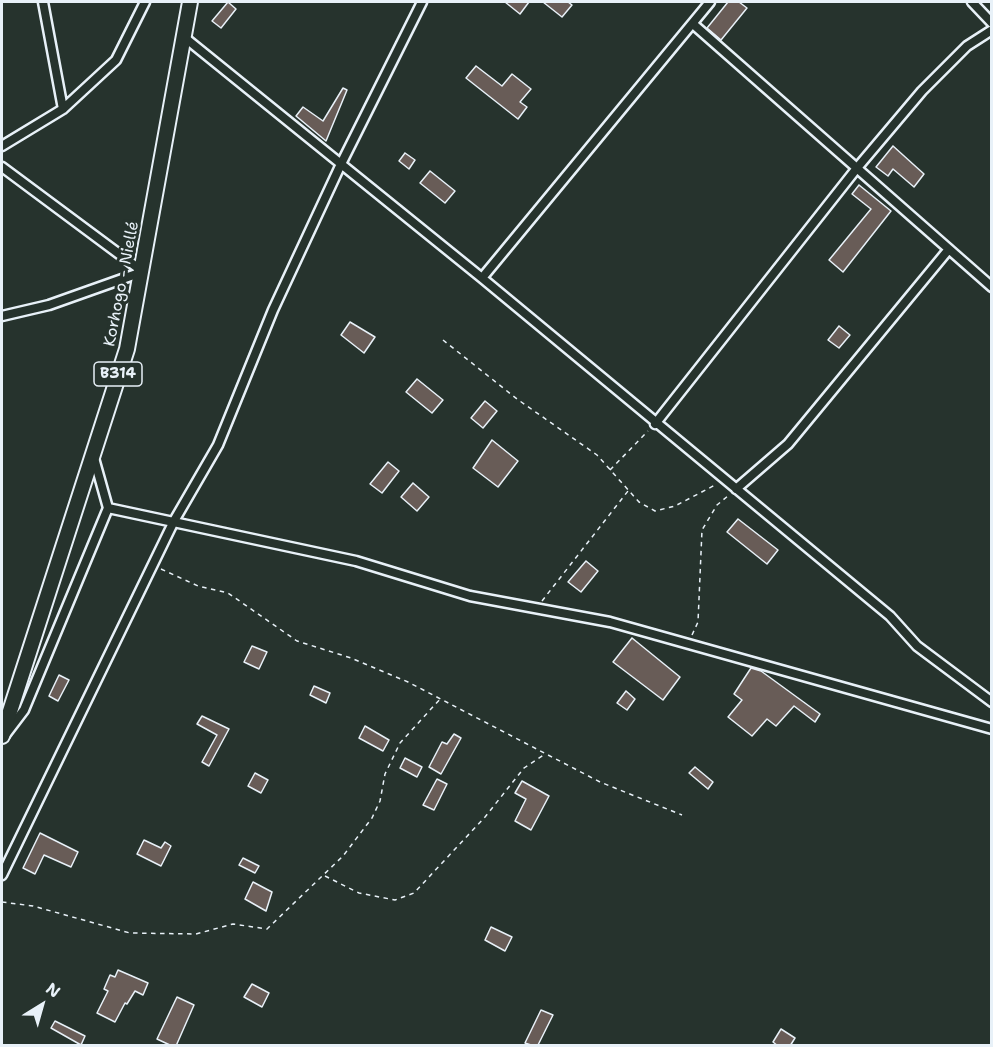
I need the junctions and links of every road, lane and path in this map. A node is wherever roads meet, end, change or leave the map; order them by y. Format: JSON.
{"nodes":[{"id":1,"x":43,"y":2,"type":"edge"},
{"id":2,"x":145,"y":2,"type":"edge"},
{"id":3,"x":190,"y":2,"type":"edge"},
{"id":4,"x":422,"y":2,"type":"edge"},
{"id":5,"x":710,"y":2,"type":"edge"},
{"id":6,"x":972,"y":2,"type":"edge"},
{"id":7,"x":992,"y":22,"type":"edge"},
{"id":8,"x":693,"y":24,"type":"junction"},
{"id":9,"x":992,"y":30,"type":"edge"},
{"id":10,"x":184,"y":37,"type":"junction"},
{"id":11,"x":63,"y":109,"type":"junction"},
{"id":12,"x":2,"y":146,"type":"edge"},
{"id":13,"x":341,"y":164,"type":"junction"},
{"id":14,"x":2,"y":167,"type":"edge"},
{"id":15,"x":857,"y":168,"type":"junction"},
{"id":16,"x":949,"y":249,"type":"junction"},
{"id":17,"x":142,"y":272,"type":"junction"},
{"id":18,"x":482,"y":278,"type":"junction"},
{"id":19,"x":992,"y":287,"type":"edge"},
{"id":20,"x":2,"y":316,"type":"edge"},
{"id":21,"x":443,"y":340,"type":"dead end"},
{"id":22,"x":655,"y":423,"type":"junction"},
{"id":23,"x":92,"y":452,"type":"junction"},
{"id":24,"x":610,"y":470,"type":"junction"},
{"id":25,"x":726,"y":480,"type":"junction"},
{"id":26,"x":736,"y":489,"type":"junction"},
{"id":27,"x":629,"y":491,"type":"junction"},
{"id":28,"x":108,"y":508,"type":"junction"},
{"id":29,"x":174,"y":521,"type":"junction"},
{"id":30,"x":152,"y":564,"type":"junction"},
{"id":31,"x":536,"y":608,"type":"junction"},
{"id":32,"x":688,"y":644,"type":"junction"},
{"id":33,"x":441,"y":698,"type":"junction"},
{"id":34,"x":992,"y":702,"type":"edge"},
{"id":35,"x":992,"y":729,"type":"edge"},
{"id":36,"x":2,"y":738,"type":"edge"},
{"id":37,"x":546,"y":753,"type":"junction"},
{"id":38,"x":682,"y":815,"type":"dead end"},
{"id":39,"x":2,"y":875,"type":"edge"},
{"id":40,"x":324,"y":875,"type":"junction"},
{"id":41,"x":2,"y":902,"type":"edge"}],
"edges":[{"from":1,"to":11,"type":"street"},
{"from":2,"to":11,"type":"street"},
{"from":3,"to":10,"type":"main road","name":"Korhogo - Niellé","number":"B314"},
{"from":4,"to":13,"type":"street"},
{"from":5,"to":8,"type":"street"},
{"from":6,"to":7,"type":"street"},
{"from":8,"to":15,"type":"street"},
{"from":8,"to":18,"type":"street"},
{"from":9,"to":15,"type":"street"},
{"from":10,"to":13,"type":"street"},
{"from":10,"to":17,"type":"main road","name":"Korhogo - Niellé","number":"B314"},
{"from":11,"to":12,"type":"street"},
{"from":13,"to":18,"type":"street"},
{"from":13,"to":29,"type":"street"},
{"from":14,"to":17,"type":"street"},
{"from":15,"to":16,"type":"street"},
{"from":15,"to":22,"type":"street"},
{"from":16,"to":19,"type":"street"},
{"from":16,"to":26,"type":"street"},
{"from":17,"to":20,"type":"street"},
{"from":17,"to":23,"type":"main road","name":"Korhogo - Niellé","number":"B314"},
{"from":18,"to":22,"type":"street"},
{"from":21,"to":24,"type":"path"},
{"from":22,"to":24,"type":"path"},
{"from":22,"to":25,"type":"street"},
{"from":23,"to":28,"type":"street"},
{"from":23,"to":36,"type":"main road","name":"Korhogo - Niellé","number":"B314"},
{"from":24,"to":27,"type":"path"},
{"from":25,"to":26,"type":"street"},
{"from":25,"to":27,"type":"path"},
{"from":26,"to":32,"type":"path"},
{"from":26,"to":34,"type":"street"},
{"from":27,"to":31,"type":"path"},
{"from":28,"to":29,"type":"street"},
{"from":28,"to":36,"type":"street"},
{"from":29,"to":30,"type":"street"},
{"from":29,"to":31,"type":"street"},
{"from":30,"to":33,"type":"path"},
{"from":30,"to":39,"type":"street"},
{"from":31,"to":32,"type":"street"},
{"from":32,"to":35,"type":"street"},
{"from":33,"to":37,"type":"path"},
{"from":33,"to":40,"type":"path"},
{"from":37,"to":38,"type":"path"},
{"from":37,"to":40,"type":"path"},
{"from":40,"to":41,"type":"path"}]}
